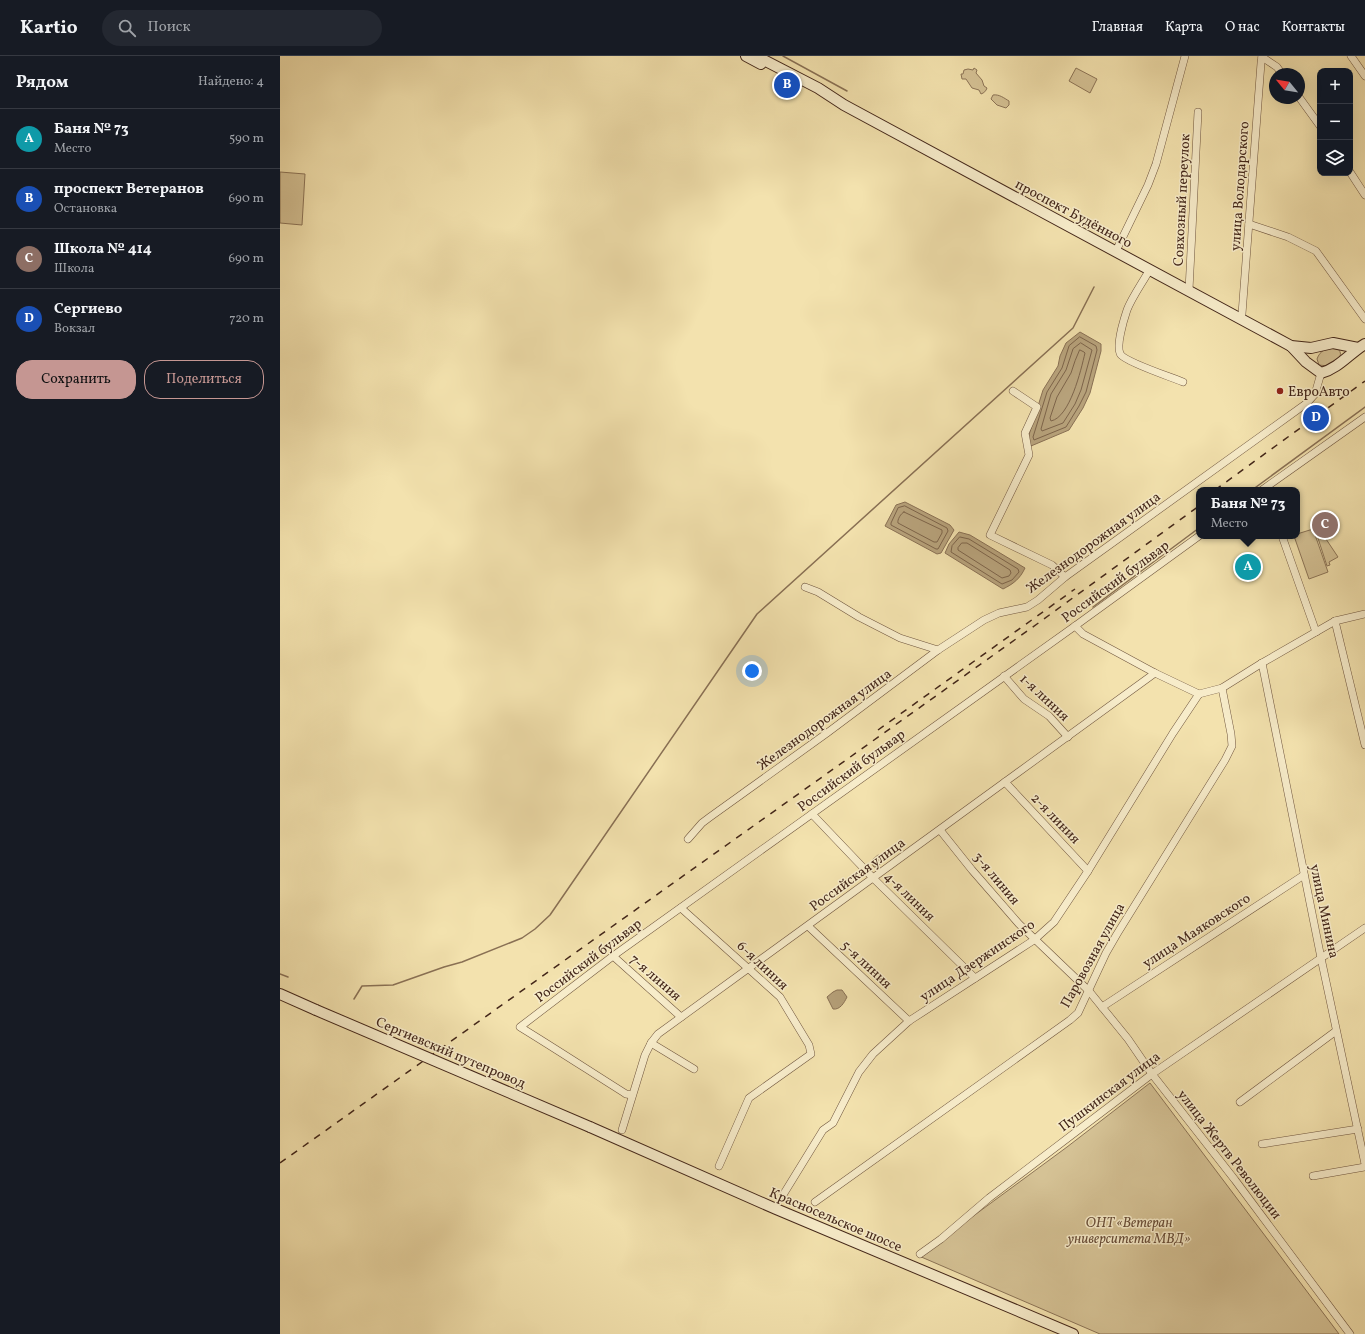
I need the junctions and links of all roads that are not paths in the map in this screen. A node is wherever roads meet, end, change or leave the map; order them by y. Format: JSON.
{"nodes":[{"id":1,"x":746,"y":56,"type":"edge"},
{"id":2,"x":1185,"y":56,"type":"edge"},
{"id":3,"x":1262,"y":56,"type":"edge"},
{"id":4,"x":1351,"y":56,"type":"edge"},
{"id":5,"x":759,"y":57,"type":"edge"},
{"id":6,"x":1278,"y":68,"type":"edge"},
{"id":7,"x":1365,"y":76,"type":"edge"},
{"id":8,"x":1304,"y":104,"type":"edge"},
{"id":9,"x":844,"y":105,"type":"junction"},
{"id":10,"x":1198,"y":112,"type":"dead end"},
{"id":11,"x":1317,"y":122,"type":"edge"},
{"id":12,"x":1353,"y":176,"type":"edge"},
{"id":13,"x":1365,"y":195,"type":"edge"},
{"id":14,"x":1250,"y":224,"type":"junction"},
{"id":15,"x":1116,"y":251,"type":"junction"},
{"id":16,"x":1150,"y":269,"type":"junction"},
{"id":17,"x":1189,"y":290,"type":"junction"},
{"id":18,"x":1240,"y":318,"type":"junction"},
{"id":19,"x":1365,"y":319,"type":"edge"},
{"id":20,"x":1340,"y":345,"type":"junction"},
{"id":21,"x":1291,"y":346,"type":"junction"},
{"id":22,"x":1362,"y":346,"type":"edge"},
{"id":23,"x":1318,"y":348,"type":"junction"},
{"id":24,"x":1342,"y":361,"type":"junction"},
{"id":25,"x":1312,"y":367,"type":"junction"},
{"id":26,"x":1321,"y":373,"type":"junction"},
{"id":27,"x":1183,"y":382,"type":"dead end"},
{"id":28,"x":1013,"y":391,"type":"dead end"},
{"id":29,"x":1365,"y":417,"type":"edge"},
{"id":30,"x":1267,"y":487,"type":"edge"},
{"id":31,"x":1196,"y":538,"type":"edge"},
{"id":32,"x":1283,"y":539,"type":"edge"},
{"id":33,"x":1065,"y":577,"type":"junction"},
{"id":34,"x":805,"y":587,"type":"dead end"},
{"id":35,"x":1365,"y":614,"type":"edge"},
{"id":36,"x":1335,"y":621,"type":"junction"},
{"id":37,"x":1075,"y":626,"type":"junction"},
{"id":38,"x":1316,"y":632,"type":"junction"},
{"id":39,"x":938,"y":650,"type":"junction"},
{"id":40,"x":1262,"y":663,"type":"junction"},
{"id":41,"x":1155,"y":673,"type":"junction"},
{"id":42,"x":1004,"y":676,"type":"junction"},
{"id":43,"x":1222,"y":688,"type":"junction"},
{"id":44,"x":1199,"y":694,"type":"junction"},
{"id":45,"x":1068,"y":737,"type":"junction"},
{"id":46,"x":1365,"y":745,"type":"edge"},
{"id":47,"x":1005,"y":782,"type":"junction"},
{"id":48,"x":812,"y":814,"type":"junction"},
{"id":49,"x":940,"y":830,"type":"junction"},
{"id":50,"x":688,"y":839,"type":"dead end"},
{"id":51,"x":1088,"y":871,"type":"junction"},
{"id":52,"x":1304,"y":875,"type":"junction"},
{"id":53,"x":873,"y":878,"type":"junction"},
{"id":54,"x":681,"y":908,"type":"junction"},
{"id":55,"x":808,"y":926,"type":"junction"},
{"id":56,"x":1365,"y":928,"type":"edge"},
{"id":57,"x":1034,"y":940,"type":"junction"},
{"id":58,"x":613,"y":956,"type":"junction"},
{"id":59,"x":1321,"y":958,"type":"junction"},
{"id":60,"x":749,"y":969,"type":"junction"},
{"id":61,"x":976,"y":978,"type":"junction"},
{"id":62,"x":1089,"y":991,"type":"junction"},
{"id":63,"x":280,"y":994,"type":"edge"},
{"id":64,"x":1102,"y":1007,"type":"junction"},
{"id":65,"x":681,"y":1016,"type":"junction"},
{"id":66,"x":909,"y":1021,"type":"junction"},
{"id":67,"x":1336,"y":1030,"type":"junction"},
{"id":68,"x":651,"y":1043,"type":"junction"},
{"id":69,"x":694,"y":1069,"type":"dead end"},
{"id":70,"x":1152,"y":1074,"type":"junction"},
{"id":71,"x":632,"y":1095,"type":"junction"},
{"id":72,"x":1240,"y":1102,"type":"dead end"},
{"id":73,"x":590,"y":1127,"type":"joint"},
{"id":74,"x":1358,"y":1129,"type":"junction"},
{"id":75,"x":622,"y":1130,"type":"dead end"},
{"id":76,"x":1262,"y":1144,"type":"dead end"},
{"id":77,"x":1365,"y":1164,"type":"edge"},
{"id":78,"x":719,"y":1166,"type":"dead end"},
{"id":79,"x":1365,"y":1168,"type":"edge"},
{"id":80,"x":1313,"y":1176,"type":"dead end"},
{"id":81,"x":783,"y":1195,"type":"dead end"},
{"id":82,"x":815,"y":1202,"type":"dead end"},
{"id":83,"x":920,"y":1254,"type":"dead end"},
{"id":84,"x":1073,"y":1334,"type":"edge"},
{"id":85,"x":1350,"y":1334,"type":"edge"}],
"edges":[{"from":1,"to":9,"type":"street","name":"проспект Будённого"},
{"from":2,"to":15,"type":"street"},
{"from":3,"to":6,"type":"street"},
{"from":3,"to":14,"type":"street","name":"улица Володарского"},
{"from":4,"to":7,"type":"street"},
{"from":5,"to":9,"type":"street","name":"проспект Будённого"},
{"from":8,"to":11,"type":"street"},
{"from":9,"to":15,"type":"street","name":"проспект Будённого"},
{"from":10,"to":17,"type":"street","name":"Совхозный переулок"},
{"from":12,"to":13,"type":"street"},
{"from":14,"to":18,"type":"street","name":"улица Володарского"},
{"from":14,"to":19,"type":"street"},
{"from":15,"to":16,"type":"street","name":"проспект Будённого"},
{"from":16,"to":17,"type":"street","name":"проспект Будённого"},
{"from":16,"to":27,"type":"street"},
{"from":17,"to":18,"type":"street","name":"проспект Будённого"},
{"from":18,"to":21,"type":"street","name":"проспект Будённого"},
{"from":20,"to":22,"type":"street"},
{"from":20,"to":23,"type":"street"},
{"from":20,"to":24,"type":"street"},
{"from":21,"to":23,"type":"street","name":"проспект Будённого"},
{"from":21,"to":25,"type":"street","name":"проспект Будённого"},
{"from":22,"to":24,"type":"street"},
{"from":23,"to":25,"type":"street"},
{"from":24,"to":26,"type":"street"},
{"from":25,"to":26,"type":"street"},
{"from":26,"to":33,"type":"street","name":"Железнодорожная улица"},
{"from":28,"to":33,"type":"street"},
{"from":29,"to":30,"type":"street"},
{"from":31,"to":37,"type":"street","name":"Российский бульвар"},
{"from":32,"to":38,"type":"street"},
{"from":33,"to":39,"type":"street","name":"Железнодорожная улица"},
{"from":34,"to":39,"type":"street"},
{"from":35,"to":36,"type":"street"},
{"from":36,"to":38,"type":"street"},
{"from":36,"to":46,"type":"street"},
{"from":37,"to":41,"type":"street"},
{"from":37,"to":42,"type":"street","name":"Российский бульвар"},
{"from":38,"to":40,"type":"street"},
{"from":39,"to":50,"type":"street","name":"Железнодорожная улица"},
{"from":40,"to":43,"type":"street"},
{"from":40,"to":52,"type":"street","name":"улица Минина"},
{"from":41,"to":44,"type":"street"},
{"from":41,"to":45,"type":"street","name":"Российская улица"},
{"from":42,"to":45,"type":"street","name":"1-я линия"},
{"from":42,"to":48,"type":"street","name":"Российский бульвар"},
{"from":43,"to":44,"type":"street"},
{"from":43,"to":62,"type":"street","name":"Паровозная улица"},
{"from":44,"to":51,"type":"street","name":"улица Дзержинского"},
{"from":45,"to":47,"type":"street","name":"Российская улица"},
{"from":47,"to":49,"type":"street","name":"Российская улица"},
{"from":47,"to":51,"type":"street","name":"2-я линия"},
{"from":48,"to":53,"type":"street","name":"4-я линия"},
{"from":48,"to":54,"type":"street","name":"Российский бульвар"},
{"from":49,"to":53,"type":"street","name":"Российская улица"},
{"from":49,"to":57,"type":"street","name":"3-я линия"},
{"from":51,"to":57,"type":"street","name":"улица Дзержинского"},
{"from":52,"to":59,"type":"street","name":"улица Минина"},
{"from":52,"to":64,"type":"street","name":"улица Маяковского"},
{"from":53,"to":55,"type":"street","name":"Российская улица"},
{"from":53,"to":61,"type":"street","name":"4-я линия"},
{"from":54,"to":58,"type":"street","name":"Российский бульвар"},
{"from":54,"to":60,"type":"street","name":"6-я линия"},
{"from":55,"to":60,"type":"street","name":"Российская улица"},
{"from":55,"to":66,"type":"street","name":"5-я линия"},
{"from":56,"to":59,"type":"street","name":"Пушкинская улица"},
{"from":57,"to":61,"type":"street","name":"улица Дзержинского"},
{"from":57,"to":62,"type":"street","name":"3-я линия"},
{"from":58,"to":65,"type":"street","name":"7-я линия"},
{"from":58,"to":71,"type":"street","name":"Российский бульвар"},
{"from":59,"to":67,"type":"street","name":"улица Минина"},
{"from":59,"to":70,"type":"street","name":"Пушкинская улица"},
{"from":60,"to":65,"type":"street","name":"Российская улица"},
{"from":60,"to":78,"type":"street","name":"6-я линия"},
{"from":61,"to":66,"type":"street","name":"улица Дзержинского"},
{"from":62,"to":64,"type":"street","name":"улица Жертв Революции"},
{"from":62,"to":82,"type":"street","name":"Паровозная улица"},
{"from":63,"to":73,"type":"street","name":"Сергиевский путепровод","bridge":true},
{"from":64,"to":70,"type":"street","name":"улица Жертв Революции"},
{"from":65,"to":68,"type":"street","name":"Российская улица"},
{"from":66,"to":81,"type":"street","name":"улица Дзержинского"},
{"from":67,"to":72,"type":"street"},
{"from":67,"to":74,"type":"street","name":"улица Минина"},
{"from":68,"to":69,"type":"street"},
{"from":68,"to":71,"type":"street","name":"Российская улица"},
{"from":70,"to":83,"type":"street","name":"Пушкинская улица"},
{"from":70,"to":85,"type":"street","name":"улица Жертв Революции"},
{"from":71,"to":75,"type":"street","name":"Российская улица"},
{"from":73,"to":84,"type":"street","name":"Красносельское шоссе"},
{"from":74,"to":76,"type":"street"},
{"from":74,"to":77,"type":"street","name":"улица Минина"},
{"from":79,"to":80,"type":"street"}]}
